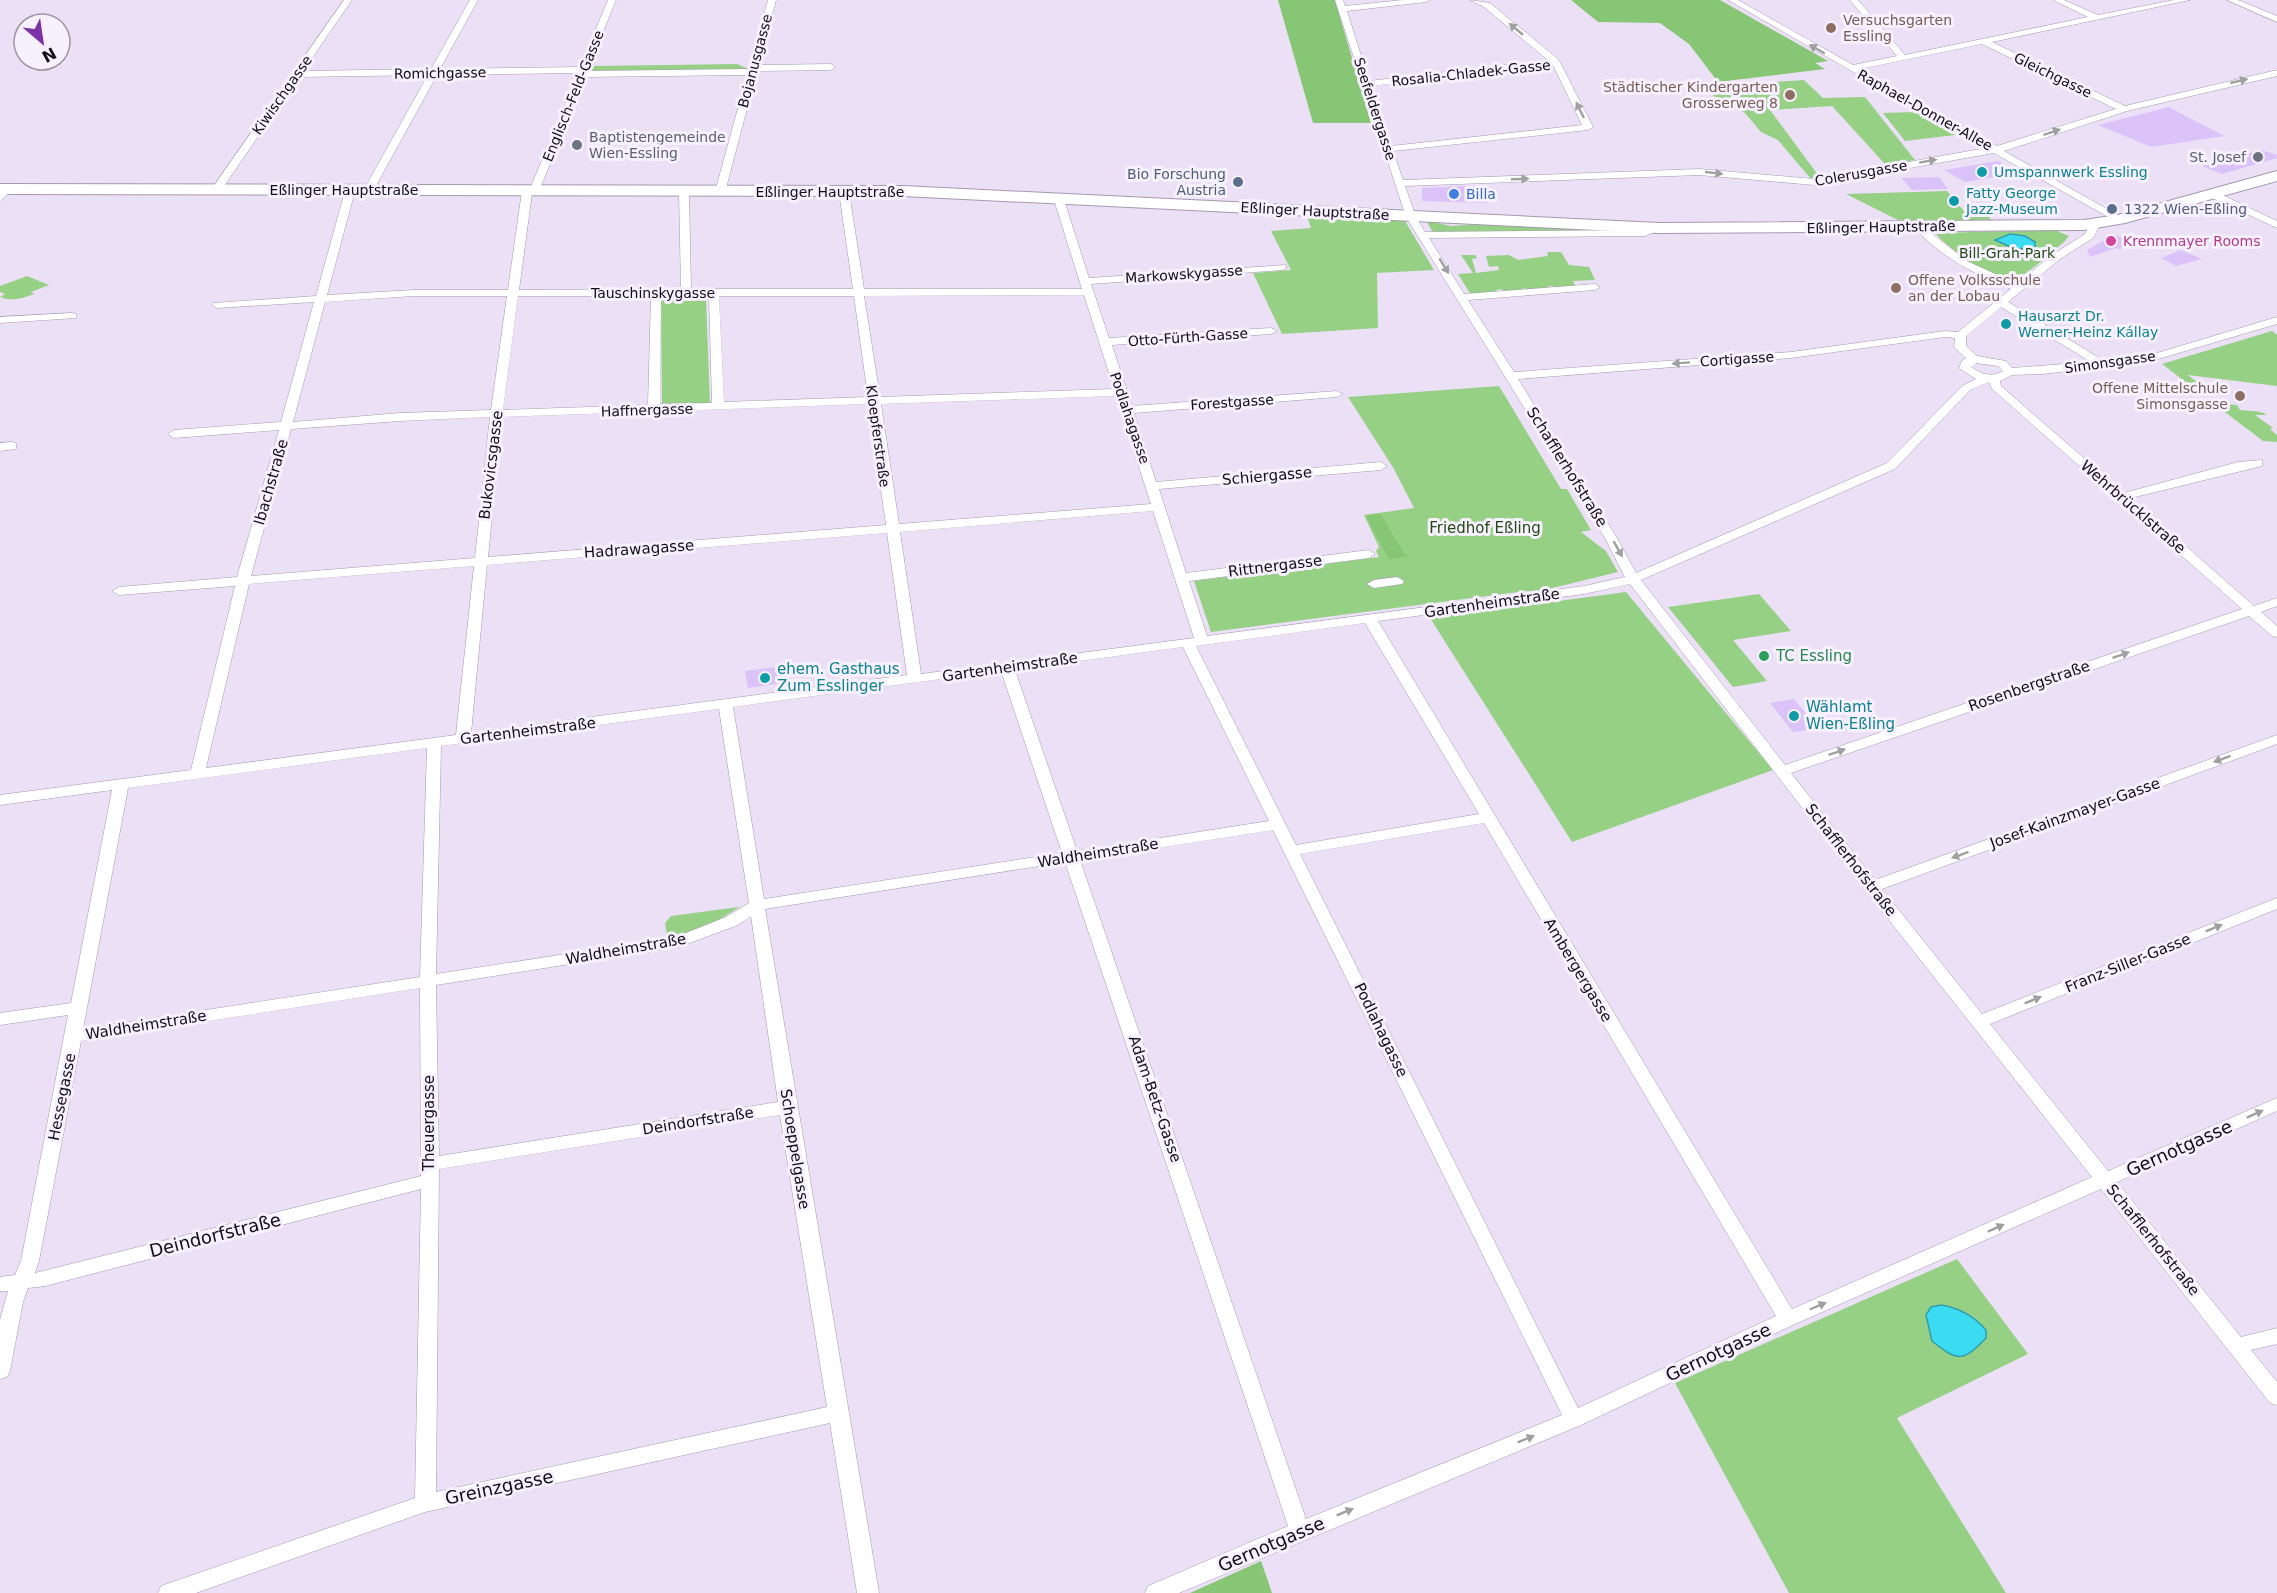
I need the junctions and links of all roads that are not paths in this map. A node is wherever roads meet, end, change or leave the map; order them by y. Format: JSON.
{"nodes":[{"id":1,"x":348,"y":0,"type":"edge"},
{"id":2,"x":474,"y":0,"type":"edge"},
{"id":3,"x":612,"y":0,"type":"edge"},
{"id":4,"x":772,"y":0,"type":"edge"},
{"id":5,"x":1426,"y":0,"type":"edge"},
{"id":6,"x":1474,"y":0,"type":"edge"},
{"id":7,"x":1732,"y":0,"type":"edge"},
{"id":8,"x":1854,"y":0,"type":"edge"},
{"id":9,"x":2057,"y":0,"type":"edge"},
{"id":10,"x":2186,"y":0,"type":"edge"},
{"id":11,"x":2231,"y":0,"type":"edge"},
{"id":12,"x":1341,"y":4,"type":"edge"},
{"id":13,"x":2097,"y":18,"type":"junction"},
{"id":14,"x":2277,"y":19,"type":"edge"},
{"id":15,"x":1983,"y":41,"type":"junction"},
{"id":16,"x":1903,"y":58,"type":"junction"},
{"id":17,"x":1556,"y":62,"type":"junction"},
{"id":18,"x":831,"y":67,"type":"dead end"},
{"id":19,"x":753,"y":68,"type":"junction"},
{"id":20,"x":1852,"y":69,"type":"junction"},
{"id":21,"x":583,"y":70,"type":"junction"},
{"id":22,"x":434,"y":73,"type":"junction"},
{"id":23,"x":2277,"y":73,"type":"edge"},
{"id":24,"x":298,"y":74,"type":"junction"},
{"id":25,"x":1366,"y":84,"type":"junction"},
{"id":26,"x":2124,"y":109,"type":"junction"},
{"id":27,"x":1388,"y":149,"type":"junction"},
{"id":28,"x":1996,"y":150,"type":"junction"},
{"id":29,"x":2277,"y":176,"type":"edge"},
{"id":30,"x":1398,"y":183,"type":"junction"},
{"id":31,"x":216,"y":190,"type":"junction"},
{"id":32,"x":350,"y":191,"type":"junction"},
{"id":33,"x":368,"y":191,"type":"junction"},
{"id":34,"x":531,"y":191,"type":"junction"},
{"id":35,"x":3,"y":192,"type":"edge"},
{"id":36,"x":684,"y":192,"type":"junction"},
{"id":37,"x":720,"y":192,"type":"junction"},
{"id":38,"x":844,"y":192,"type":"junction"},
{"id":39,"x":2212,"y":194,"type":"junction"},
{"id":40,"x":1061,"y":197,"type":"junction"},
{"id":41,"x":1412,"y":217,"type":"junction"},
{"id":42,"x":2119,"y":220,"type":"junction"},
{"id":43,"x":2277,"y":225,"type":"edge"},
{"id":44,"x":1919,"y":227,"type":"junction"},
{"id":45,"x":1659,"y":228,"type":"junction"},
{"id":46,"x":2083,"y":230,"type":"junction"},
{"id":47,"x":1425,"y":235,"type":"junction"},
{"id":48,"x":1282,"y":267,"type":"dead end"},
{"id":49,"x":1088,"y":286,"type":"junction"},
{"id":50,"x":1595,"y":287,"type":"dead end"},
{"id":51,"x":2019,"y":288,"type":"junction"},
{"id":52,"x":513,"y":291,"type":"junction"},
{"id":53,"x":656,"y":293,"type":"junction"},
{"id":54,"x":686,"y":293,"type":"junction"},
{"id":55,"x":714,"y":293,"type":"junction"},
{"id":56,"x":858,"y":293,"type":"junction"},
{"id":57,"x":1462,"y":297,"type":"junction"},
{"id":58,"x":320,"y":299,"type":"junction"},
{"id":59,"x":2002,"y":303,"type":"junction"},
{"id":60,"x":217,"y":305,"type":"dead end"},
{"id":61,"x":72,"y":316,"type":"dead end"},
{"id":62,"x":0,"y":320,"type":"edge"},
{"id":63,"x":2277,"y":320,"type":"edge"},
{"id":64,"x":1271,"y":331,"type":"dead end"},
{"id":65,"x":1961,"y":335,"type":"junction"},
{"id":66,"x":1105,"y":342,"type":"junction"},
{"id":67,"x":1974,"y":359,"type":"junction"},
{"id":68,"x":2102,"y":364,"type":"junction"},
{"id":69,"x":2009,"y":372,"type":"junction"},
{"id":70,"x":1975,"y":375,"type":"junction"},
{"id":71,"x":1512,"y":376,"type":"junction"},
{"id":72,"x":1990,"y":378,"type":"junction"},
{"id":73,"x":1966,"y":388,"type":"junction"},
{"id":74,"x":1120,"y":392,"type":"junction"},
{"id":75,"x":1337,"y":394,"type":"dead end"},
{"id":76,"x":873,"y":400,"type":"junction"},
{"id":77,"x":718,"y":407,"type":"junction"},
{"id":78,"x":654,"y":410,"type":"junction"},
{"id":79,"x":1126,"y":410,"type":"junction"},
{"id":80,"x":496,"y":416,"type":"junction"},
{"id":81,"x":287,"y":426,"type":"junction"},
{"id":82,"x":174,"y":434,"type":"dead end"},
{"id":83,"x":2258,"y":463,"type":"dead end"},
{"id":84,"x":1381,"y":466,"type":"dead end"},
{"id":85,"x":1154,"y":486,"type":"junction"},
{"id":86,"x":2122,"y":497,"type":"junction"},
{"id":87,"x":1159,"y":507,"type":"junction"},
{"id":88,"x":891,"y":529,"type":"junction"},
{"id":89,"x":1369,"y":554,"type":"dead end"},
{"id":90,"x":480,"y":561,"type":"junction"},
{"id":91,"x":1180,"y":578,"type":"junction"},
{"id":92,"x":1633,"y":579,"type":"junction"},
{"id":93,"x":243,"y":581,"type":"junction"},
{"id":94,"x":1397,"y":581,"type":"dead end"},
{"id":95,"x":1374,"y":584,"type":"dead end"},
{"id":96,"x":119,"y":591,"type":"dead end"},
{"id":97,"x":2277,"y":602,"type":"edge"},
{"id":98,"x":2252,"y":611,"type":"junction"},
{"id":99,"x":1370,"y":620,"type":"junction"},
{"id":100,"x":2277,"y":633,"type":"edge"},
{"id":101,"x":1194,"y":641,"type":"junction"},
{"id":102,"x":1007,"y":668,"type":"junction"},
{"id":103,"x":915,"y":680,"type":"junction"},
{"id":104,"x":726,"y":705,"type":"junction"},
{"id":105,"x":463,"y":739,"type":"junction"},
{"id":106,"x":2277,"y":740,"type":"edge"},
{"id":107,"x":434,"y":743,"type":"junction"},
{"id":108,"x":1782,"y":771,"type":"junction"},
{"id":109,"x":197,"y":774,"type":"junction"},
{"id":110,"x":121,"y":784,"type":"junction"},
{"id":111,"x":0,"y":800,"type":"edge"},
{"id":112,"x":1486,"y":818,"type":"junction"},
{"id":113,"x":1277,"y":825,"type":"junction"},
{"id":114,"x":1292,"y":850,"type":"junction"},
{"id":115,"x":1073,"y":856,"type":"junction"},
{"id":116,"x":1872,"y":887,"type":"junction"},
{"id":117,"x":2277,"y":903,"type":"edge"},
{"id":118,"x":756,"y":904,"type":"junction"},
{"id":119,"x":428,"y":980,"type":"junction"},
{"id":120,"x":79,"y":1008,"type":"junction"},
{"id":121,"x":0,"y":1019,"type":"edge"},
{"id":122,"x":1979,"y":1022,"type":"junction"},
{"id":123,"x":73,"y":1036,"type":"junction"},
{"id":124,"x":2277,"y":1104,"type":"edge"},
{"id":125,"x":788,"y":1107,"type":"junction"},
{"id":126,"x":430,"y":1172,"type":"junction"},
{"id":127,"x":2105,"y":1180,"type":"junction"},
{"id":128,"x":20,"y":1282,"type":"junction"},
{"id":129,"x":0,"y":1284,"type":"edge"},
{"id":130,"x":1788,"y":1319,"type":"junction"},
{"id":131,"x":2277,"y":1336,"type":"edge"},
{"id":132,"x":2237,"y":1346,"type":"junction"},
{"id":133,"x":0,"y":1371,"type":"edge"},
{"id":134,"x":2277,"y":1397,"type":"edge"},
{"id":135,"x":837,"y":1413,"type":"junction"},
{"id":136,"x":1574,"y":1419,"type":"junction"},
{"id":137,"x":425,"y":1503,"type":"junction"},
{"id":138,"x":1300,"y":1531,"type":"junction"},
{"id":139,"x":169,"y":1593,"type":"edge"},
{"id":140,"x":868,"y":1593,"type":"edge"},
{"id":141,"x":1156,"y":1593,"type":"edge"}],
"edges":[{"from":1,"to":24,"type":"street","name":"Kiwischgasse"},
{"from":2,"to":22,"type":"street"},
{"from":3,"to":21,"type":"street","name":"Englisch-Feld-Gasse"},
{"from":4,"to":19,"type":"street","name":"Bojanusgasse"},
{"from":5,"to":12,"type":"street"},
{"from":17,"to":6,"type":"street","one_way":true},
{"from":20,"to":7,"type":"street","name":"Raphael-Donner-Allee","one_way":true},
{"from":8,"to":16,"type":"street"},
{"from":9,"to":13,"type":"street"},
{"from":10,"to":13,"type":"street"},
{"from":11,"to":14,"type":"street"},
{"from":12,"to":25,"type":"street","name":"Seefeldergasse"},
{"from":13,"to":15,"type":"street"},
{"from":15,"to":16,"type":"street"},
{"from":15,"to":26,"type":"street","name":"Gleichgasse"},
{"from":16,"to":20,"type":"street"},
{"from":17,"to":25,"type":"street","name":"Rosalia-Chladek-Gasse"},
{"from":27,"to":17,"type":"street","name":"Rosalia-Chladek-Gasse","one_way":true},
{"from":18,"to":19,"type":"street","name":"Romichgasse"},
{"from":19,"to":21,"type":"street","name":"Romichgasse"},
{"from":19,"to":37,"type":"street","name":"Bojanusgasse"},
{"from":20,"to":28,"type":"street","name":"Raphael-Donner-Allee"},
{"from":21,"to":22,"type":"street","name":"Romichgasse"},
{"from":21,"to":34,"type":"street","name":"Englisch-Feld-Gasse"},
{"from":22,"to":24,"type":"street","name":"Romichgasse"},
{"from":22,"to":33,"type":"street"},
{"from":26,"to":23,"type":"street","name":"Colerusgasse","one_way":true},
{"from":24,"to":31,"type":"street","name":"Kiwischgasse"},
{"from":25,"to":27,"type":"street","name":"Seefeldergasse"},
{"from":28,"to":26,"type":"street","name":"Colerusgasse","one_way":true},
{"from":27,"to":30,"type":"street","name":"Seefeldergasse"},
{"from":30,"to":28,"type":"street","name":"Colerusgasse","one_way":true},
{"from":28,"to":42,"type":"street","name":"Raphael-Donner-Allee"},
{"from":29,"to":39,"type":"main road","name":"Eßlinger Hauptstraße"},
{"from":30,"to":41,"type":"street","name":"Seefeldergasse"},
{"from":31,"to":32,"type":"main road","name":"Eßlinger Hauptstraße"},
{"from":31,"to":35,"type":"main road","name":"Eßlinger Hauptstraße"},
{"from":32,"to":33,"type":"main road","name":"Eßlinger Hauptstraße"},
{"from":32,"to":58,"type":"street","name":"Ibachstraße"},
{"from":33,"to":34,"type":"main road","name":"Eßlinger Hauptstraße"},
{"from":34,"to":36,"type":"main road","name":"Eßlinger Hauptstraße"},
{"from":34,"to":52,"type":"street","name":"Bukovicsgasse"},
{"from":36,"to":37,"type":"main road","name":"Eßlinger Hauptstraße"},
{"from":36,"to":54,"type":"street"},
{"from":37,"to":38,"type":"main road","name":"Eßlinger Hauptstraße"},
{"from":38,"to":40,"type":"main road","name":"Eßlinger Hauptstraße"},
{"from":38,"to":56,"type":"street","name":"Kloepferstraße"},
{"from":39,"to":42,"type":"main road","name":"Eßlinger Hauptstraße"},
{"from":39,"to":43,"type":"street"},
{"from":40,"to":41,"type":"main road","name":"Eßlinger Hauptstraße"},
{"from":40,"to":49,"type":"street","name":"Podlahagasse"},
{"from":41,"to":45,"type":"main road","name":"Eßlinger Hauptstraße"},
{"from":41,"to":47,"type":"street","name":"Schafflerhofstraße"},
{"from":42,"to":46,"type":"main road","name":"Eßlinger Hauptstraße"},
{"from":44,"to":45,"type":"main road","name":"Eßlinger Hauptstraße"},
{"from":44,"to":46,"type":"main road","name":"Eßlinger Hauptstraße"},
{"from":44,"to":51,"type":"street"},
{"from":45,"to":47,"type":"street","name":"Eßlinger Hauptstraße"},
{"from":46,"to":51,"type":"street"},
{"from":47,"to":57,"type":"street","name":"Schafflerhofstraße","one_way":true},
{"from":48,"to":49,"type":"street","name":"Markowskygasse"},
{"from":49,"to":56,"type":"street","name":"Tauschinskygasse"},
{"from":49,"to":66,"type":"street","name":"Podlahagasse"},
{"from":50,"to":57,"type":"street"},
{"from":51,"to":59,"type":"street"},
{"from":52,"to":53,"type":"street","name":"Tauschinskygasse"},
{"from":52,"to":58,"type":"street","name":"Tauschinskygasse"},
{"from":52,"to":80,"type":"street","name":"Bukovicsgasse"},
{"from":53,"to":54,"type":"street","name":"Tauschinskygasse"},
{"from":53,"to":78,"type":"street"},
{"from":54,"to":55,"type":"street","name":"Tauschinskygasse"},
{"from":55,"to":56,"type":"street","name":"Tauschinskygasse"},
{"from":55,"to":77,"type":"street"},
{"from":56,"to":76,"type":"street","name":"Kloepferstraße"},
{"from":57,"to":71,"type":"street","name":"Schafflerhofstraße"},
{"from":58,"to":60,"type":"street","name":"Tauschinskygasse"},
{"from":58,"to":81,"type":"street","name":"Ibachstraße"},
{"from":59,"to":65,"type":"street"},
{"from":59,"to":68,"type":"street"},
{"from":61,"to":62,"type":"street"},
{"from":63,"to":68,"type":"street","name":"Simonsgasse"},
{"from":64,"to":66,"type":"street","name":"Otto-Fürth-Gasse"},
{"from":65,"to":67,"type":"street"},
{"from":65,"to":71,"type":"street","name":"Cortigasse","one_way":true},
{"from":66,"to":74,"type":"street","name":"Podlahagasse"},
{"from":67,"to":69,"type":"street"},
{"from":67,"to":70,"type":"street"},
{"from":68,"to":69,"type":"street","name":"Simonsgasse"},
{"from":69,"to":72,"type":"street","name":"Gartenheimstraße"},
{"from":70,"to":72,"type":"street"},
{"from":70,"to":73,"type":"street","name":"Gartenheimstraße"},
{"from":71,"to":92,"type":"street","name":"Schafflerhofstraße","one_way":true},
{"from":72,"to":73,"type":"street","name":"Gartenheimstraße"},
{"from":72,"to":86,"type":"street","name":"Wehrbrücklstraße"},
{"from":73,"to":92,"type":"street","name":"Gartenheimstraße"},
{"from":74,"to":76,"type":"street","name":"Haffnergasse"},
{"from":74,"to":79,"type":"street","name":"Podlahagasse"},
{"from":75,"to":79,"type":"street","name":"Forestgasse"},
{"from":76,"to":77,"type":"street","name":"Haffnergasse"},
{"from":76,"to":88,"type":"street","name":"Kloepferstraße"},
{"from":77,"to":78,"type":"street","name":"Haffnergasse"},
{"from":78,"to":80,"type":"street","name":"Haffnergasse"},
{"from":79,"to":85,"type":"street","name":"Podlahagasse"},
{"from":80,"to":81,"type":"street","name":"Haffnergasse"},
{"from":80,"to":90,"type":"street","name":"Bukovicsgasse"},
{"from":81,"to":82,"type":"street","name":"Haffnergasse"},
{"from":81,"to":93,"type":"street","name":"Ibachstraße"},
{"from":83,"to":86,"type":"street"},
{"from":84,"to":85,"type":"street","name":"Schiergasse"},
{"from":85,"to":87,"type":"street","name":"Podlahagasse"},
{"from":86,"to":98,"type":"street","name":"Wehrbrücklstraße"},
{"from":87,"to":88,"type":"street","name":"Hadrawagasse"},
{"from":87,"to":91,"type":"street","name":"Podlahagasse"},
{"from":88,"to":90,"type":"street","name":"Hadrawagasse"},
{"from":88,"to":103,"type":"street","name":"Kloepferstraße"},
{"from":89,"to":91,"type":"street","name":"Rittnergasse"},
{"from":90,"to":93,"type":"street","name":"Hadrawagasse"},
{"from":90,"to":105,"type":"street","name":"Bukovicsgasse"},
{"from":91,"to":101,"type":"street","name":"Podlahagasse"},
{"from":92,"to":99,"type":"street","name":"Gartenheimstraße"},
{"from":92,"to":108,"type":"street","name":"Schafflerhofstraße"},
{"from":93,"to":96,"type":"street","name":"Hadrawagasse"},
{"from":93,"to":109,"type":"street","name":"Ibachstraße"},
{"from":94,"to":95,"type":"street"},
{"from":97,"to":98,"type":"street","name":"Rosenbergstraße"},
{"from":98,"to":100,"type":"street","name":"Wehrbrücklstraße"},
{"from":108,"to":98,"type":"street","name":"Rosenbergstraße","one_way":true},
{"from":99,"to":101,"type":"street","name":"Gartenheimstraße"},
{"from":99,"to":112,"type":"street","name":"Ambergergasse"},
{"from":101,"to":102,"type":"street","name":"Gartenheimstraße"},
{"from":101,"to":113,"type":"street","name":"Podlahagasse"},
{"from":102,"to":103,"type":"street","name":"Gartenheimstraße"},
{"from":102,"to":115,"type":"street","name":"Adam-Betz-Gasse"},
{"from":103,"to":104,"type":"street","name":"Gartenheimstraße"},
{"from":104,"to":105,"type":"street","name":"Gartenheimstraße"},
{"from":104,"to":118,"type":"street","name":"Schoeppelgasse"},
{"from":105,"to":107,"type":"street","name":"Gartenheimstraße"},
{"from":106,"to":116,"type":"street","name":"Josef-Kainzmayer-Gasse","one_way":true},
{"from":107,"to":109,"type":"street","name":"Gartenheimstraße"},
{"from":107,"to":119,"type":"street","name":"Theuergasse"},
{"from":108,"to":116,"type":"street","name":"Schafflerhofstraße"},
{"from":109,"to":110,"type":"street","name":"Gartenheimstraße"},
{"from":110,"to":111,"type":"street","name":"Gartenheimstraße"},
{"from":110,"to":120,"type":"street","name":"Hessegasse"},
{"from":112,"to":114,"type":"street"},
{"from":112,"to":130,"type":"street","name":"Ambergergasse"},
{"from":113,"to":114,"type":"street","name":"Podlahagasse"},
{"from":113,"to":115,"type":"street","name":"Waldheimstraße"},
{"from":114,"to":136,"type":"street","name":"Podlahagasse"},
{"from":115,"to":118,"type":"street","name":"Waldheimstraße"},
{"from":115,"to":138,"type":"street","name":"Adam-Betz-Gasse"},
{"from":116,"to":122,"type":"street","name":"Schafflerhofstraße"},
{"from":122,"to":117,"type":"street","name":"Franz-Siller-Gasse","one_way":true},
{"from":118,"to":119,"type":"street","name":"Waldheimstraße"},
{"from":118,"to":125,"type":"street","name":"Schoeppelgasse"},
{"from":119,"to":123,"type":"street","name":"Waldheimstraße"},
{"from":119,"to":126,"type":"street","name":"Theuergasse"},
{"from":120,"to":121,"type":"street","name":"Waldheimstraße"},
{"from":120,"to":123,"type":"street","name":"Hessegasse"},
{"from":122,"to":127,"type":"street","name":"Schafflerhofstraße"},
{"from":123,"to":128,"type":"street","name":"Hessegasse"},
{"from":127,"to":124,"type":"street","name":"Gernotgasse","one_way":true},
{"from":125,"to":126,"type":"street","name":"Deindorfstraße"},
{"from":125,"to":135,"type":"street","name":"Schoeppelgasse"},
{"from":126,"to":128,"type":"street","name":"Deindorfstraße"},
{"from":126,"to":137,"type":"street","name":"Theuergasse"},
{"from":130,"to":127,"type":"street","name":"Gernotgasse","one_way":true},
{"from":127,"to":132,"type":"street","name":"Schafflerhofstraße"},
{"from":128,"to":129,"type":"street","name":"Deindorfstraße"},
{"from":128,"to":133,"type":"street","name":"Hessegasse"},
{"from":130,"to":136,"type":"street","name":"Gernotgasse"},
{"from":131,"to":132,"type":"street"},
{"from":132,"to":134,"type":"street","name":"Schafflerhofstraße"},
{"from":135,"to":137,"type":"street","name":"Greinzgasse"},
{"from":135,"to":140,"type":"street","name":"Schoeppelgasse"},
{"from":138,"to":136,"type":"street","name":"Gernotgasse","one_way":true},
{"from":137,"to":139,"type":"street","name":"Greinzgasse"},
{"from":138,"to":141,"type":"street","name":"Gernotgasse"}]}
